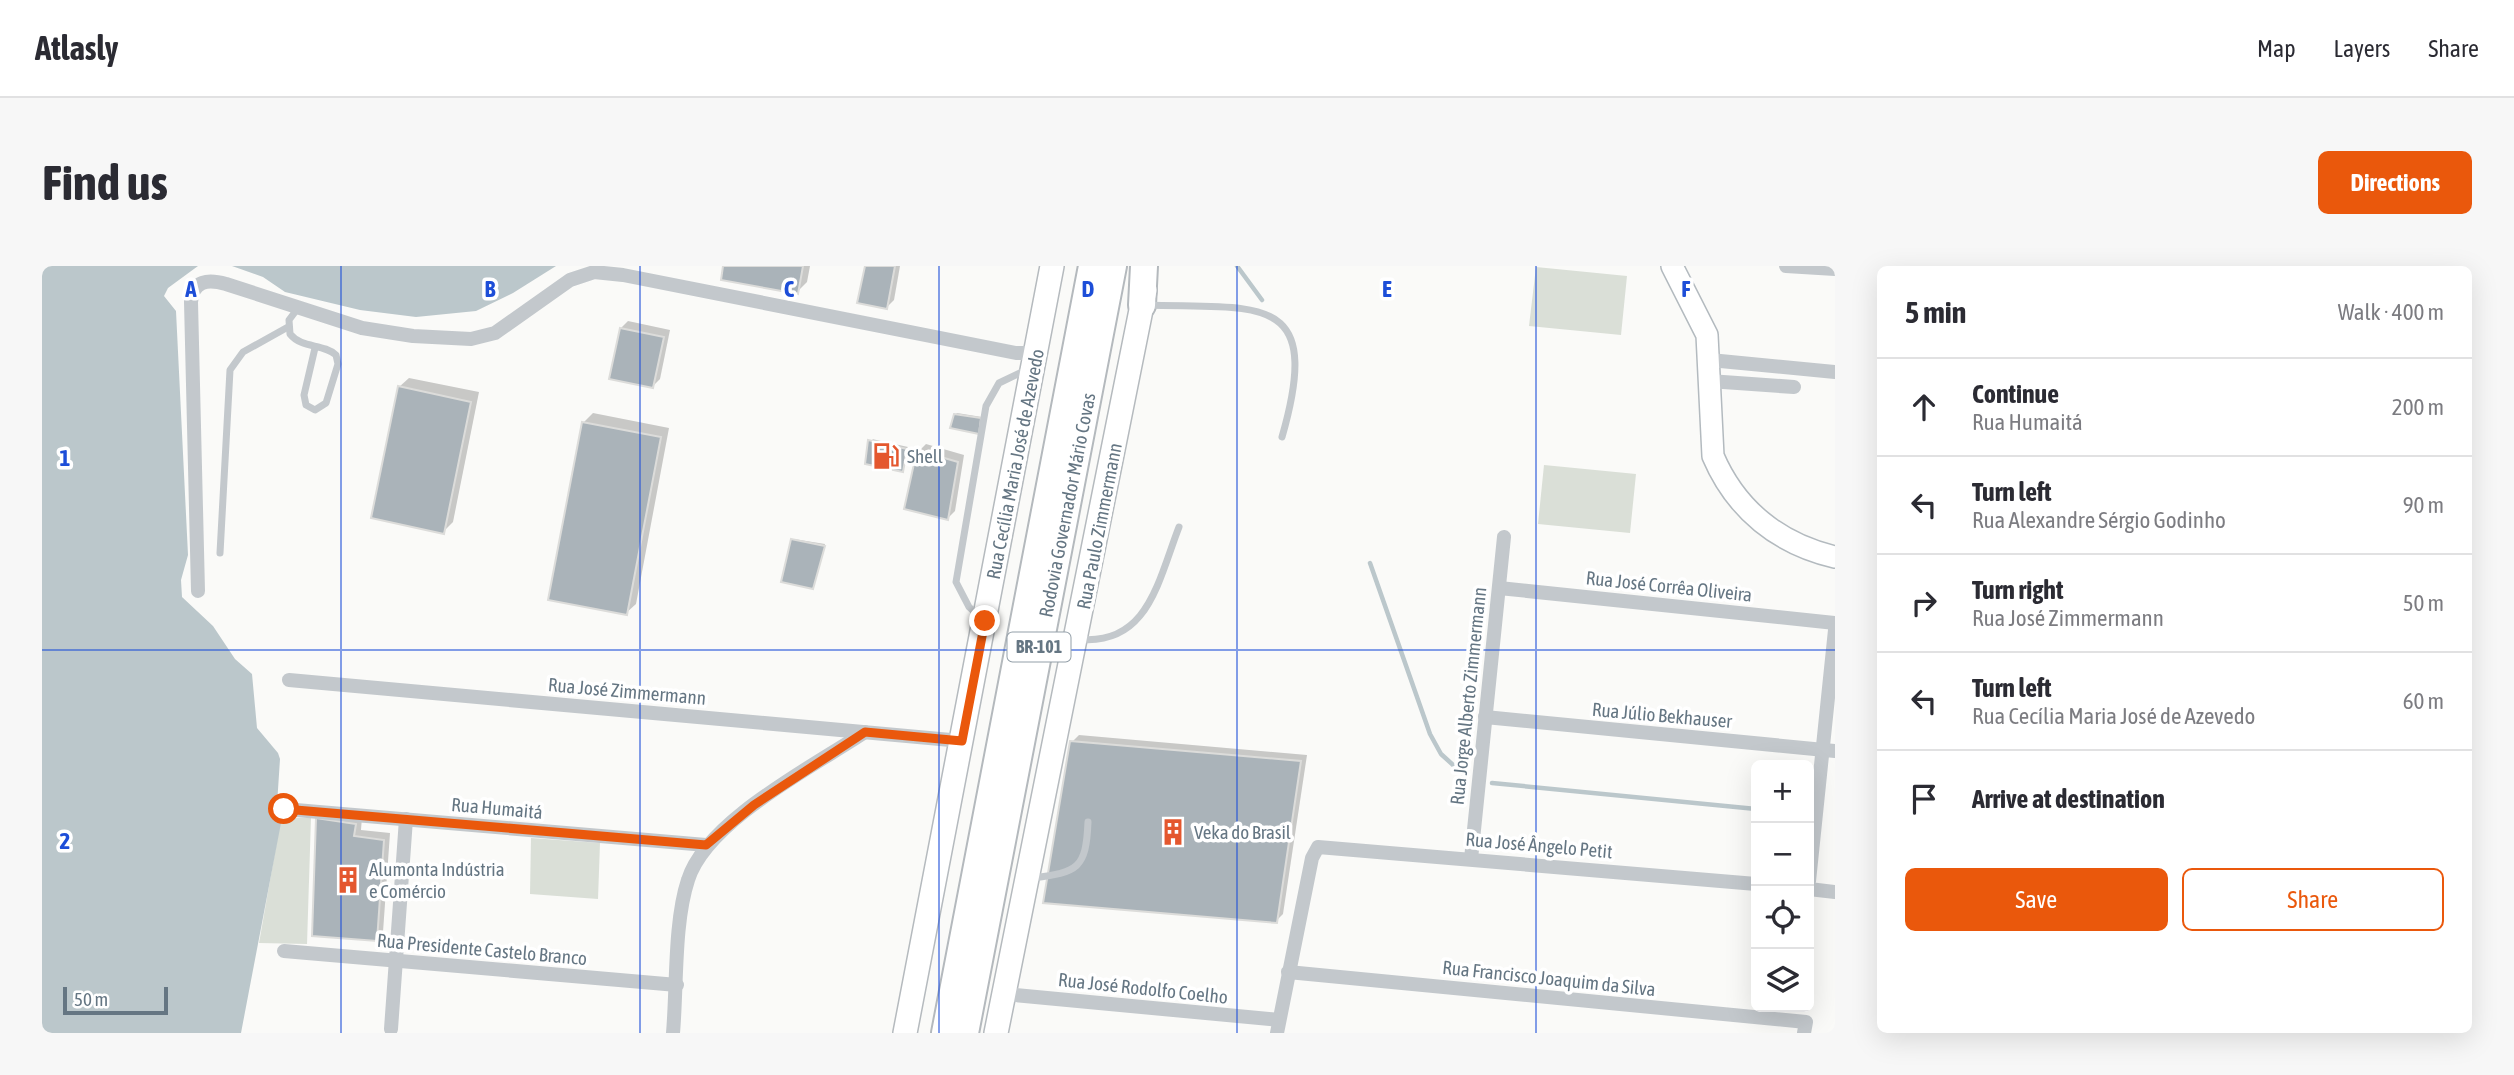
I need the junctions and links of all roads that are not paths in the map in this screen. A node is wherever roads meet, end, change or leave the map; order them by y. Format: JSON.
{"nodes":[{"id":1,"x":1052,"y":266,"type":"edge"},
{"id":2,"x":1092,"y":266,"type":"edge"},
{"id":3,"x":1113,"y":266,"type":"edge"},
{"id":4,"x":1144,"y":266,"type":"edge"},
{"id":5,"x":1150,"y":266,"type":"edge"},
{"id":6,"x":1672,"y":266,"type":"edge"},
{"id":7,"x":1786,"y":266,"type":"edge"},
{"id":8,"x":1835,"y":269,"type":"edge"},
{"id":9,"x":1142,"y":305,"type":"junction"},
{"id":10,"x":298,"y":308,"type":"junction"},
{"id":11,"x":288,"y":327,"type":"junction"},
{"id":12,"x":315,"y":348,"type":"junction"},
{"id":13,"x":1034,"y":360,"type":"junction"},
{"id":14,"x":1709,"y":371,"type":"junction"},
{"id":15,"x":1835,"y":372,"type":"edge"},
{"id":16,"x":1794,"y":387,"type":"dead end"},
{"id":17,"x":1282,"y":437,"type":"dead end"},
{"id":18,"x":1179,"y":527,"type":"dead end"},
{"id":19,"x":1504,"y":537,"type":"dead end"},
{"id":20,"x":220,"y":553,"type":"dead end"},
{"id":21,"x":1835,"y":557,"type":"edge"},
{"id":22,"x":1499,"y":588,"type":"junction"},
{"id":23,"x":198,"y":591,"type":"dead end"},
{"id":24,"x":985,"y":621,"type":"junction"},
{"id":25,"x":1835,"y":623,"type":"edge"},
{"id":26,"x":1835,"y":630,"type":"edge"},
{"id":27,"x":1076,"y":639,"type":"junction"},
{"id":28,"x":289,"y":680,"type":"dead end"},
{"id":29,"x":1485,"y":717,"type":"junction"},
{"id":30,"x":865,"y":732,"type":"junction"},
{"id":31,"x":962,"y":741,"type":"junction"},
{"id":32,"x":1829,"y":750,"type":"edge"},
{"id":33,"x":284,"y":809,"type":"dead end"},
{"id":34,"x":405,"y":819,"type":"junction"},
{"id":35,"x":1088,"y":822,"type":"dead end"},
{"id":36,"x":706,"y":845,"type":"junction"},
{"id":37,"x":1814,"y":848,"type":"edge"},
{"id":38,"x":1471,"y":859,"type":"junction"},
{"id":39,"x":1028,"y":879,"type":"junction"},
{"id":40,"x":1751,"y":884,"type":"edge"},
{"id":41,"x":1814,"y":889,"type":"edge"},
{"id":42,"x":1835,"y":891,"type":"edge"},
{"id":43,"x":285,"y":951,"type":"dead end"},
{"id":44,"x":395,"y":961,"type":"junction"},
{"id":45,"x":1288,"y":972,"type":"junction"},
{"id":46,"x":677,"y":985,"type":"junction"},
{"id":47,"x":1004,"y":993,"type":"junction"},
{"id":48,"x":1278,"y":1027,"type":"edge"},
{"id":49,"x":1805,"y":1028,"type":"edge"},
{"id":50,"x":391,"y":1029,"type":"dead end"},
{"id":51,"x":673,"y":1033,"type":"edge"},
{"id":52,"x":905,"y":1033,"type":"edge"},
{"id":53,"x":945,"y":1033,"type":"edge"},
{"id":54,"x":965,"y":1033,"type":"edge"},
{"id":55,"x":996,"y":1033,"type":"edge"}],
"edges":[{"from":1,"to":13,"type":"main road","name":"Rua Cecília Maria José de Azevedo"},
{"from":2,"to":53,"type":"highway","name":"Rodovia Governador Mário Covas","number":"BR-101"},
{"from":3,"to":54,"type":"highway","name":"Rodovia Governador Mário Covas","number":"BR-101"},
{"from":4,"to":9,"type":"highway"},
{"from":5,"to":9,"type":"main road","name":"Rua Paulo Zimmermann"},
{"from":6,"to":14,"type":"main road"},
{"from":7,"to":8,"type":"street"},
{"from":9,"to":17,"type":"lane"},
{"from":9,"to":27,"type":"main road","name":"Rua Paulo Zimmermann"},
{"from":10,"to":11,"type":"lane"},
{"from":10,"to":13,"type":"street"},
{"from":10,"to":23,"type":"street"},
{"from":11,"to":12,"type":"lane"},
{"from":11,"to":20,"type":"lane"},
{"from":12,"to":12,"type":"lane"},
{"from":13,"to":24,"type":"main road","name":"Rua Cecília Maria José de Azevedo"},
{"from":13,"to":24,"type":"lane"},
{"from":14,"to":15,"type":"street"},
{"from":14,"to":16,"type":"street"},
{"from":14,"to":21,"type":"main road"},
{"from":18,"to":27,"type":"lane"},
{"from":19,"to":22,"type":"street","name":"Rua Jorge Alberto Zimmermann"},
{"from":22,"to":25,"type":"street","name":"Rua José Corrêa Oliveira"},
{"from":22,"to":29,"type":"street","name":"Rua Jorge Alberto Zimmermann"},
{"from":24,"to":31,"type":"main road","name":"Rua Cecília Maria José de Azevedo"},
{"from":26,"to":32,"type":"street"},
{"from":27,"to":39,"type":"main road","name":"Rua Paulo Zimmermann"},
{"from":28,"to":30,"type":"street","name":"Rua José Zimmermann"},
{"from":29,"to":32,"type":"street","name":"Rua Júlio Bekhauser"},
{"from":29,"to":38,"type":"street","name":"Rua Jorge Alberto Zimmermann"},
{"from":30,"to":31,"type":"street","name":"Rua José Zimmermann"},
{"from":30,"to":36,"type":"street"},
{"from":31,"to":52,"type":"main road","name":"Rua Cecília Maria José de Azevedo"},
{"from":32,"to":37,"type":"street"},
{"from":33,"to":34,"type":"street","name":"Rua Humaitá"},
{"from":34,"to":36,"type":"street","name":"Rua Humaitá"},
{"from":34,"to":44,"type":"street"},
{"from":35,"to":39,"type":"lane"},
{"from":36,"to":46,"type":"street"},
{"from":38,"to":40,"type":"street","name":"Rua José Ângelo Petit"},
{"from":38,"to":45,"type":"street","name":"Rua José Ângelo Petit"},
{"from":39,"to":47,"type":"main road","name":"Rua Paulo Zimmermann"},
{"from":41,"to":42,"type":"street"},
{"from":43,"to":44,"type":"street","name":"Rua Presidente Castelo Branco"},
{"from":44,"to":46,"type":"street","name":"Rua Presidente Castelo Branco"},
{"from":44,"to":50,"type":"street"},
{"from":45,"to":48,"type":"street"},
{"from":45,"to":49,"type":"street","name":"Rua Francisco Joaquim da Silva"},
{"from":46,"to":51,"type":"street"},
{"from":47,"to":48,"type":"street","name":"Rua José Rodolfo Coelho"},
{"from":47,"to":55,"type":"main road","name":"Rua Paulo Zimmermann"}]}
